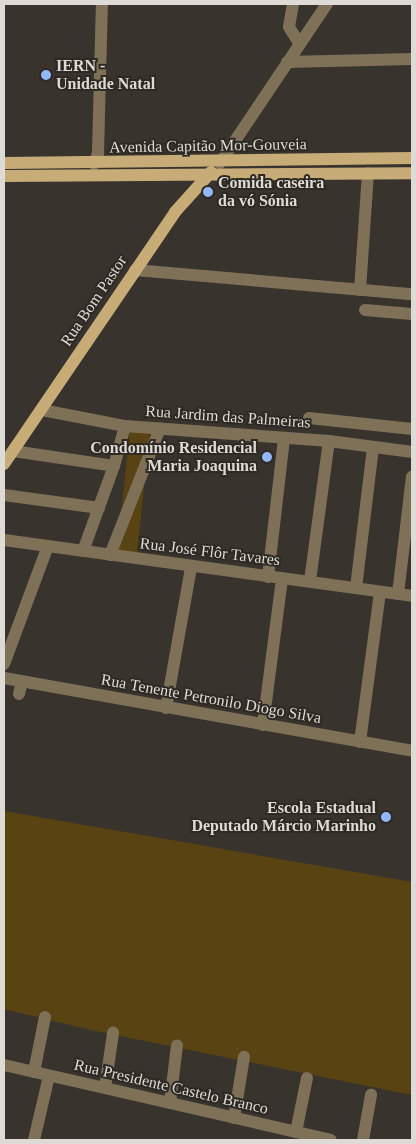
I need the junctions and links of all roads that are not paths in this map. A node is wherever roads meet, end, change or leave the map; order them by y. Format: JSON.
{"nodes":[{"id":1,"x":102,"y":4,"type":"edge"},
{"id":2,"x":293,"y":4,"type":"edge"},
{"id":3,"x":327,"y":4,"type":"edge"},
{"id":4,"x":299,"y":43,"type":"junction"},
{"id":5,"x":412,"y":59,"type":"edge"},
{"id":6,"x":287,"y":62,"type":"junction"},
{"id":7,"x":412,"y":158,"type":"edge"},
{"id":8,"x":220,"y":163,"type":"junction"},
{"id":9,"x":4,"y":164,"type":"edge"},
{"id":10,"x":94,"y":164,"type":"junction"},
{"id":11,"x":368,"y":173,"type":"junction"},
{"id":12,"x":412,"y":173,"type":"edge"},
{"id":13,"x":209,"y":174,"type":"junction"},
{"id":14,"x":4,"y":176,"type":"edge"},
{"id":15,"x":135,"y":270,"type":"junction"},
{"id":16,"x":360,"y":290,"type":"junction"},
{"id":17,"x":412,"y":294,"type":"edge"},
{"id":18,"x":365,"y":310,"type":"dead end"},
{"id":19,"x":412,"y":314,"type":"edge"},
{"id":20,"x":42,"y":410,"type":"junction"},
{"id":21,"x":309,"y":418,"type":"dead end"},
{"id":22,"x":125,"y":426,"type":"junction"},
{"id":23,"x":160,"y":428,"type":"junction"},
{"id":24,"x":412,"y":429,"type":"edge"},
{"id":25,"x":284,"y":438,"type":"junction"},
{"id":26,"x":329,"y":441,"type":"junction"},
{"id":27,"x":373,"y":447,"type":"junction"},
{"id":28,"x":13,"y":451,"type":"junction"},
{"id":29,"x":412,"y":452,"type":"edge"},
{"id":30,"x":4,"y":464,"type":"edge"},
{"id":31,"x":114,"y":466,"type":"junction"},
{"id":32,"x":412,"y":477,"type":"edge"},
{"id":33,"x":4,"y":495,"type":"edge"},
{"id":34,"x":99,"y":508,"type":"junction"},
{"id":35,"x":4,"y":540,"type":"edge"},
{"id":36,"x":48,"y":546,"type":"junction"},
{"id":37,"x":83,"y":551,"type":"junction"},
{"id":38,"x":110,"y":555,"type":"junction"},
{"id":39,"x":190,"y":568,"type":"junction"},
{"id":40,"x":268,"y":577,"type":"junction"},
{"id":41,"x":282,"y":578,"type":"junction"},
{"id":42,"x":310,"y":581,"type":"junction"},
{"id":43,"x":356,"y":588,"type":"junction"},
{"id":44,"x":380,"y":592,"type":"junction"},
{"id":45,"x":398,"y":594,"type":"junction"},
{"id":46,"x":412,"y":596,"type":"edge"},
{"id":47,"x":4,"y":664,"type":"edge"},
{"id":48,"x":4,"y":678,"type":"edge"},
{"id":49,"x":166,"y":708,"type":"junction"},
{"id":50,"x":263,"y":725,"type":"junction"},
{"id":51,"x":360,"y":742,"type":"junction"},
{"id":52,"x":412,"y":752,"type":"edge"},
{"id":53,"x":44,"y":1017,"type":"dead end"},
{"id":54,"x":113,"y":1033,"type":"dead end"},
{"id":55,"x":177,"y":1045,"type":"dead end"},
{"id":56,"x":244,"y":1057,"type":"dead end"},
{"id":57,"x":4,"y":1065,"type":"edge"},
{"id":58,"x":34,"y":1072,"type":"junction"},
{"id":59,"x":49,"y":1076,"type":"junction"},
{"id":60,"x":307,"y":1078,"type":"dead end"},
{"id":61,"x":106,"y":1088,"type":"junction"},
{"id":62,"x":371,"y":1095,"type":"dead end"},
{"id":63,"x":170,"y":1103,"type":"junction"},
{"id":64,"x":234,"y":1118,"type":"junction"},
{"id":65,"x":296,"y":1132,"type":"junction"},
{"id":66,"x":34,"y":1140,"type":"edge"},
{"id":67,"x":330,"y":1140,"type":"edge"},
{"id":68,"x":363,"y":1140,"type":"edge"}],
"edges":[{"from":1,"to":10,"type":"street"},
{"from":2,"to":4,"type":"street"},
{"from":3,"to":4,"type":"street"},
{"from":4,"to":6,"type":"street"},
{"from":5,"to":6,"type":"street"},
{"from":6,"to":8,"type":"street"},
{"from":7,"to":8,"type":"main road","name":"Avenida Capitão Mor-Gouveia"},
{"from":8,"to":10,"type":"main road","name":"Avenida Capitão Mor-Gouveia"},
{"from":8,"to":13,"type":"main road","name":"Rua Bom Pastor"},
{"from":9,"to":10,"type":"main road","name":"Avenida Capitão Mor-Gouveia"},
{"from":11,"to":12,"type":"main road","name":"Avenida Capitão Mor-Gouveia"},
{"from":11,"to":13,"type":"main road","name":"Avenida Capitão Mor-Gouveia"},
{"from":11,"to":16,"type":"street"},
{"from":13,"to":14,"type":"main road","name":"Avenida Capitão Mor-Gouveia"},
{"from":13,"to":15,"type":"main road","name":"Rua Bom Pastor"},
{"from":15,"to":16,"type":"street"},
{"from":15,"to":20,"type":"main road","name":"Rua Bom Pastor"},
{"from":16,"to":17,"type":"street"},
{"from":18,"to":19,"type":"street"},
{"from":20,"to":22,"type":"street","name":"Rua Jardim das Palmeiras"},
{"from":20,"to":28,"type":"main road","name":"Rua Bom Pastor"},
{"from":21,"to":24,"type":"street"},
{"from":22,"to":23,"type":"street","name":"Rua Jardim das Palmeiras"},
{"from":22,"to":31,"type":"street"},
{"from":23,"to":25,"type":"street","name":"Rua Jardim das Palmeiras"},
{"from":23,"to":38,"type":"street"},
{"from":25,"to":26,"type":"street","name":"Rua Jardim das Palmeiras"},
{"from":25,"to":40,"type":"street"},
{"from":26,"to":27,"type":"street","name":"Rua Jardim das Palmeiras"},
{"from":26,"to":42,"type":"street"},
{"from":27,"to":29,"type":"street","name":"Rua Jardim das Palmeiras"},
{"from":27,"to":43,"type":"street"},
{"from":28,"to":30,"type":"main road","name":"Rua Bom Pastor"},
{"from":28,"to":31,"type":"street"},
{"from":31,"to":34,"type":"street"},
{"from":32,"to":45,"type":"street"},
{"from":33,"to":34,"type":"street"},
{"from":34,"to":37,"type":"street"},
{"from":35,"to":36,"type":"street","name":"Rua José Flôr Tavares"},
{"from":36,"to":37,"type":"street","name":"Rua José Flôr Tavares"},
{"from":36,"to":47,"type":"street"},
{"from":37,"to":38,"type":"street","name":"Rua José Flôr Tavares"},
{"from":38,"to":39,"type":"street","name":"Rua José Flôr Tavares"},
{"from":39,"to":40,"type":"street","name":"Rua José Flôr Tavares"},
{"from":39,"to":49,"type":"street"},
{"from":40,"to":41,"type":"street","name":"Rua José Flôr Tavares"},
{"from":41,"to":42,"type":"street","name":"Rua José Flôr Tavares"},
{"from":41,"to":50,"type":"street"},
{"from":42,"to":43,"type":"street","name":"Rua José Flôr Tavares"},
{"from":43,"to":44,"type":"street","name":"Rua José Flôr Tavares"},
{"from":44,"to":45,"type":"street","name":"Rua José Flôr Tavares"},
{"from":44,"to":51,"type":"street"},
{"from":45,"to":46,"type":"street","name":"Rua José Flôr Tavares"},
{"from":48,"to":49,"type":"street","name":"Rua Tenente Petronilo Diogo Silva"},
{"from":49,"to":50,"type":"street","name":"Rua Tenente Petronilo Diogo Silva"},
{"from":50,"to":51,"type":"street","name":"Rua Tenente Petronilo Diogo Silva"},
{"from":51,"to":52,"type":"street","name":"Rua Tenente Petronilo Diogo Silva"},
{"from":53,"to":58,"type":"street"},
{"from":54,"to":61,"type":"street"},
{"from":55,"to":63,"type":"street"},
{"from":56,"to":64,"type":"street"},
{"from":57,"to":58,"type":"street","name":"Rua Presidente Castelo Branco"},
{"from":58,"to":59,"type":"street","name":"Rua Presidente Castelo Branco"},
{"from":59,"to":61,"type":"street","name":"Rua Presidente Castelo Branco"},
{"from":59,"to":66,"type":"street"},
{"from":60,"to":65,"type":"street"},
{"from":61,"to":63,"type":"street","name":"Rua Presidente Castelo Branco"},
{"from":62,"to":68,"type":"street"},
{"from":63,"to":64,"type":"street","name":"Rua Presidente Castelo Branco"},
{"from":64,"to":65,"type":"street","name":"Rua Presidente Castelo Branco"},
{"from":65,"to":67,"type":"street","name":"Rua Presidente Castelo Branco"}]}
